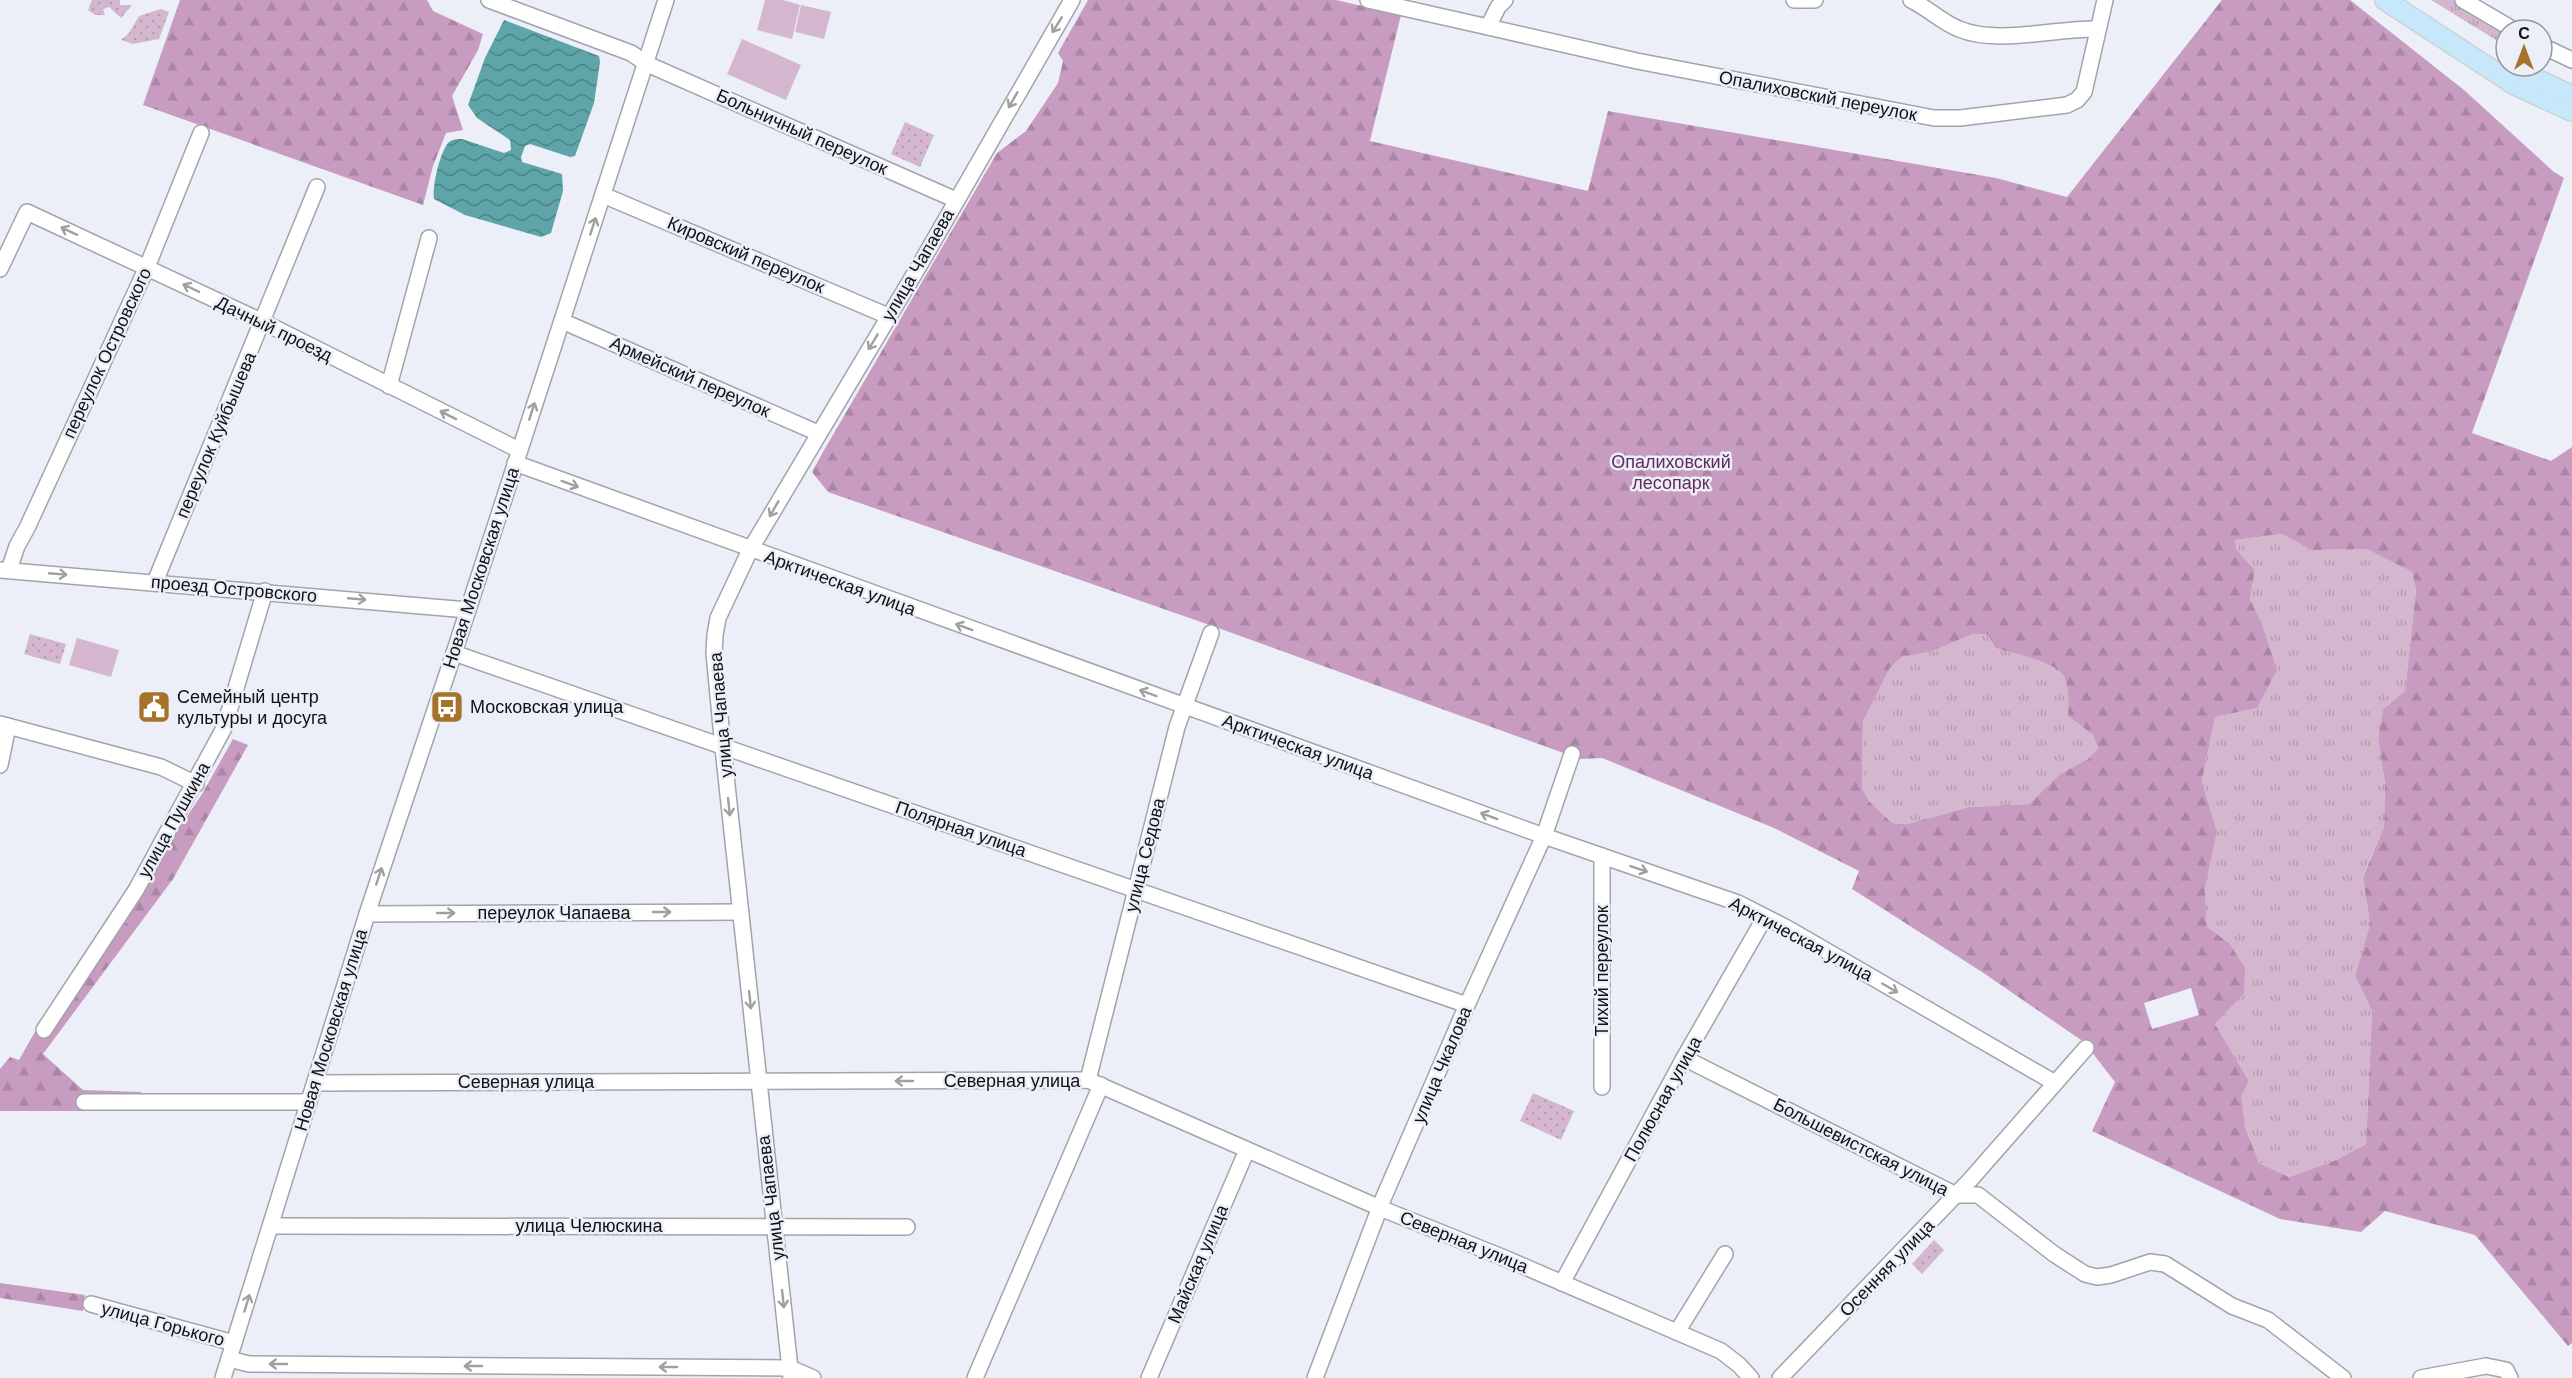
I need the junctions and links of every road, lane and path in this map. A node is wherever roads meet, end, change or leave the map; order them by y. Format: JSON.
{"nodes":[{"id":1,"x":489,"y":0,"type":"edge"},
{"id":2,"x":666,"y":0,"type":"edge"},
{"id":3,"x":1072,"y":0,"type":"edge"},
{"id":4,"x":1368,"y":0,"type":"edge"},
{"id":5,"x":1504,"y":0,"type":"edge"},
{"id":6,"x":1794,"y":0,"type":"edge"},
{"id":7,"x":1815,"y":0,"type":"edge"},
{"id":8,"x":1911,"y":0,"type":"edge"},
{"id":9,"x":2105,"y":0,"type":"edge"},
{"id":10,"x":2385,"y":0,"type":"edge"},
{"id":11,"x":2406,"y":0,"type":"edge"},
{"id":12,"x":2463,"y":0,"type":"edge"},
{"id":13,"x":2494,"y":18,"type":"edge"},
{"id":14,"x":1488,"y":27,"type":"junction"},
{"id":15,"x":2098,"y":29,"type":"junction"},
{"id":16,"x":2554,"y":52,"type":"edge"},
{"id":17,"x":2494,"y":56,"type":"edge"},
{"id":18,"x":2572,"y":60,"type":"edge"},
{"id":19,"x":647,"y":64,"type":"junction"},
{"id":20,"x":2535,"y":78,"type":"edge"},
{"id":21,"x":2572,"y":96,"type":"edge"},
{"id":22,"x":2572,"y":111,"type":"edge"},
{"id":23,"x":201,"y":133,"type":"dead end"},
{"id":24,"x":317,"y":187,"type":"dead end"},
{"id":25,"x":603,"y":195,"type":"junction"},
{"id":26,"x":956,"y":200,"type":"junction"},
{"id":27,"x":429,"y":238,"type":"dead end"},
{"id":28,"x":147,"y":267,"type":"junction"},
{"id":29,"x":0,"y":269,"type":"edge"},
{"id":30,"x":888,"y":316,"type":"junction"},
{"id":31,"x":562,"y":321,"type":"junction"},
{"id":32,"x":263,"y":322,"type":"junction"},
{"id":33,"x":389,"y":386,"type":"junction"},
{"id":34,"x":819,"y":433,"type":"junction"},
{"id":35,"x":517,"y":457,"type":"junction"},
{"id":36,"x":750,"y":550,"type":"junction"},
{"id":37,"x":4,"y":570,"type":"edge"},
{"id":38,"x":155,"y":582,"type":"junction"},
{"id":39,"x":265,"y":591,"type":"junction"},
{"id":40,"x":468,"y":610,"type":"junction"},
{"id":41,"x":1210,"y":633,"type":"dead end"},
{"id":42,"x":454,"y":653,"type":"junction"},
{"id":43,"x":1185,"y":706,"type":"junction"},
{"id":44,"x":4,"y":725,"type":"edge"},
{"id":45,"x":723,"y":748,"type":"junction"},
{"id":46,"x":1572,"y":754,"type":"dead end"},
{"id":47,"x":0,"y":765,"type":"edge"},
{"id":48,"x":196,"y":784,"type":"junction"},
{"id":49,"x":1544,"y":836,"type":"junction"},
{"id":50,"x":1602,"y":856,"type":"junction"},
{"id":51,"x":1137,"y":889,"type":"junction"},
{"id":52,"x":741,"y":912,"type":"junction"},
{"id":53,"x":367,"y":914,"type":"junction"},
{"id":54,"x":1765,"y":917,"type":"junction"},
{"id":55,"x":1467,"y":1005,"type":"junction"},
{"id":56,"x":44,"y":1030,"type":"dead end"},
{"id":57,"x":2086,"y":1048,"type":"dead end"},
{"id":58,"x":1684,"y":1058,"type":"junction"},
{"id":59,"x":758,"y":1081,"type":"junction"},
{"id":60,"x":315,"y":1083,"type":"junction"},
{"id":61,"x":1094,"y":1083,"type":"junction"},
{"id":62,"x":2055,"y":1083,"type":"junction"},
{"id":63,"x":1602,"y":1087,"type":"dead end"},
{"id":64,"x":309,"y":1101,"type":"junction"},
{"id":65,"x":84,"y":1102,"type":"dead end"},
{"id":66,"x":1246,"y":1150,"type":"junction"},
{"id":67,"x":1956,"y":1195,"type":"junction"},
{"id":68,"x":1380,"y":1208,"type":"junction"},
{"id":69,"x":270,"y":1226,"type":"junction"},
{"id":70,"x":775,"y":1226,"type":"junction"},
{"id":71,"x":907,"y":1227,"type":"dead end"},
{"id":72,"x":1725,"y":1254,"type":"dead end"},
{"id":73,"x":1562,"y":1283,"type":"junction"},
{"id":74,"x":91,"y":1304,"type":"dead end"},
{"id":75,"x":1677,"y":1332,"type":"junction"},
{"id":76,"x":234,"y":1343,"type":"junction"},
{"id":77,"x":229,"y":1359,"type":"junction"},
{"id":78,"x":790,"y":1373,"type":"edge"},
{"id":79,"x":223,"y":1378,"type":"edge"},
{"id":80,"x":813,"y":1378,"type":"edge"},
{"id":81,"x":975,"y":1378,"type":"edge"},
{"id":82,"x":1149,"y":1378,"type":"edge"},
{"id":83,"x":1315,"y":1378,"type":"edge"},
{"id":84,"x":1751,"y":1378,"type":"edge"},
{"id":85,"x":1780,"y":1378,"type":"edge"},
{"id":86,"x":2343,"y":1378,"type":"edge"},
{"id":87,"x":2421,"y":1378,"type":"edge"},
{"id":88,"x":2510,"y":1378,"type":"edge"}],
"edges":[{"from":1,"to":19,"type":"street","name":"Больничный переулок"},
{"from":2,"to":19,"type":"street","name":"Новая Московская улица"},
{"from":3,"to":26,"type":"street","name":"улица Чапаева","one_way":true},
{"from":4,"to":14,"type":"street"},
{"from":5,"to":14,"type":"street"},
{"from":6,"to":7,"type":"street"},
{"from":8,"to":15,"type":"street"},
{"from":9,"to":15,"type":"street","name":"Опалиховский переулок"},
{"from":10,"to":22,"type":"main road"},
{"from":11,"to":17,"type":"main road"},
{"from":12,"to":13,"type":"street"},
{"from":14,"to":15,"type":"street","name":"Опалиховский переулок"},
{"from":16,"to":18,"type":"street"},
{"from":19,"to":25,"type":"street","name":"Новая Московская улица"},
{"from":19,"to":26,"type":"street","name":"Больничный переулок"},
{"from":20,"to":21,"type":"main road"},
{"from":23,"to":28,"type":"street","name":"переулок Островского"},
{"from":24,"to":32,"type":"street","name":"переулок Куйбышева"},
{"from":25,"to":30,"type":"street","name":"Кировский переулок"},
{"from":31,"to":25,"type":"street","name":"Новая Московская улица","one_way":true},
{"from":26,"to":30,"type":"street","name":"улица Чапаева"},
{"from":27,"to":33,"type":"street"},
{"from":28,"to":29,"type":"street","name":"Дачный проезд","one_way":true},
{"from":32,"to":28,"type":"street","name":"Дачный проезд","one_way":true},
{"from":28,"to":37,"type":"street","name":"переулок Островского"},
{"from":30,"to":34,"type":"street","name":"улица Чапаева","one_way":true},
{"from":31,"to":34,"type":"street","name":"Армейский переулок"},
{"from":35,"to":31,"type":"street","name":"Новая Московская улица","one_way":true},
{"from":32,"to":33,"type":"street","name":"Дачный проезд"},
{"from":32,"to":38,"type":"street","name":"переулок Куйбышева"},
{"from":35,"to":33,"type":"street","name":"Дачный проезд","one_way":true},
{"from":34,"to":36,"type":"street","name":"улица Чапаева","one_way":true},
{"from":35,"to":36,"type":"street","name":"Арктическая улица","one_way":true},
{"from":35,"to":40,"type":"street","name":"Новая Московская улица"},
{"from":43,"to":36,"type":"street","name":"Арктическая улица","one_way":true},
{"from":36,"to":45,"type":"street","name":"улица Чапаева"},
{"from":37,"to":38,"type":"street","name":"проезд Островского","one_way":true},
{"from":38,"to":39,"type":"street","name":"проезд Островского"},
{"from":39,"to":40,"type":"street","name":"проезд Островского","one_way":true},
{"from":39,"to":48,"type":"street","name":"улица Пушкина"},
{"from":40,"to":42,"type":"street","name":"Новая Московская улица"},
{"from":41,"to":43,"type":"street","name":"улица Седова"},
{"from":42,"to":45,"type":"street","name":"Полярная улица"},
{"from":53,"to":42,"type":"street","name":"Новая Московская улица","one_way":true},
{"from":49,"to":43,"type":"street","name":"Арктическая улица","one_way":true},
{"from":43,"to":51,"type":"street","name":"улица Седова"},
{"from":44,"to":47,"type":"street"},
{"from":44,"to":48,"type":"street"},
{"from":45,"to":51,"type":"street","name":"Полярная улица"},
{"from":45,"to":52,"type":"street","name":"улица Чапаева","one_way":true},
{"from":46,"to":49,"type":"street","name":"улица Чкалова"},
{"from":48,"to":56,"type":"street","name":"улица Пушкина"},
{"from":49,"to":50,"type":"street","name":"Арктическая улица"},
{"from":49,"to":55,"type":"street","name":"улица Чкалова"},
{"from":50,"to":54,"type":"street","name":"Арктическая улица","one_way":true},
{"from":50,"to":63,"type":"street","name":"Тихий переулок"},
{"from":51,"to":55,"type":"street","name":"Полярная улица"},
{"from":51,"to":61,"type":"street","name":"улица Седова"},
{"from":53,"to":52,"type":"street","name":"переулок Чапаева","one_way":true},
{"from":52,"to":59,"type":"street","name":"улица Чапаева","one_way":true},
{"from":53,"to":60,"type":"street","name":"Новая Московская улица"},
{"from":54,"to":58,"type":"street","name":"Полюсная улица"},
{"from":54,"to":62,"type":"street","name":"Арктическая улица","one_way":true},
{"from":55,"to":68,"type":"street","name":"улица Чкалова"},
{"from":57,"to":62,"type":"street","name":"Осенняя улица"},
{"from":58,"to":67,"type":"street","name":"Большевистская улица"},
{"from":58,"to":73,"type":"street","name":"Полюсная улица"},
{"from":59,"to":60,"type":"street","name":"Северная улица"},
{"from":61,"to":59,"type":"street","name":"Северная улица","one_way":true},
{"from":59,"to":70,"type":"street","name":"улица Чапаева"},
{"from":60,"to":64,"type":"street","name":"Новая Московская улица"},
{"from":61,"to":66,"type":"street","name":"Северная улица"},
{"from":61,"to":81,"type":"street","name":"улица Седова"},
{"from":62,"to":67,"type":"street","name":"Осенняя улица"},
{"from":64,"to":65,"type":"street"},
{"from":64,"to":69,"type":"street","name":"Новая Московская улица"},
{"from":66,"to":68,"type":"street","name":"Северная улица"},
{"from":66,"to":82,"type":"street","name":"Майская улица"},
{"from":67,"to":85,"type":"street","name":"Осенняя улица"},
{"from":67,"to":86,"type":"street","name":"Большевистская улица"},
{"from":68,"to":73,"type":"street","name":"Северная улица"},
{"from":68,"to":83,"type":"street","name":"улица Чкалова"},
{"from":69,"to":70,"type":"street","name":"улица Челюскина"},
{"from":76,"to":69,"type":"street","name":"Новая Московская улица","one_way":true},
{"from":70,"to":71,"type":"street","name":"улица Челюскина"},
{"from":70,"to":78,"type":"street","name":"улица Чапаева","one_way":true},
{"from":72,"to":75,"type":"street"},
{"from":73,"to":75,"type":"street","name":"Северная улица"},
{"from":74,"to":76,"type":"street","name":"улица Горького"},
{"from":75,"to":84,"type":"street","name":"Северная улица"},
{"from":76,"to":77,"type":"street","name":"Новая Московская улица"},
{"from":78,"to":77,"type":"street","one_way":true},
{"from":77,"to":79,"type":"street","name":"Новая Московская улица"},
{"from":78,"to":80,"type":"street"},
{"from":87,"to":88,"type":"street"}]}
